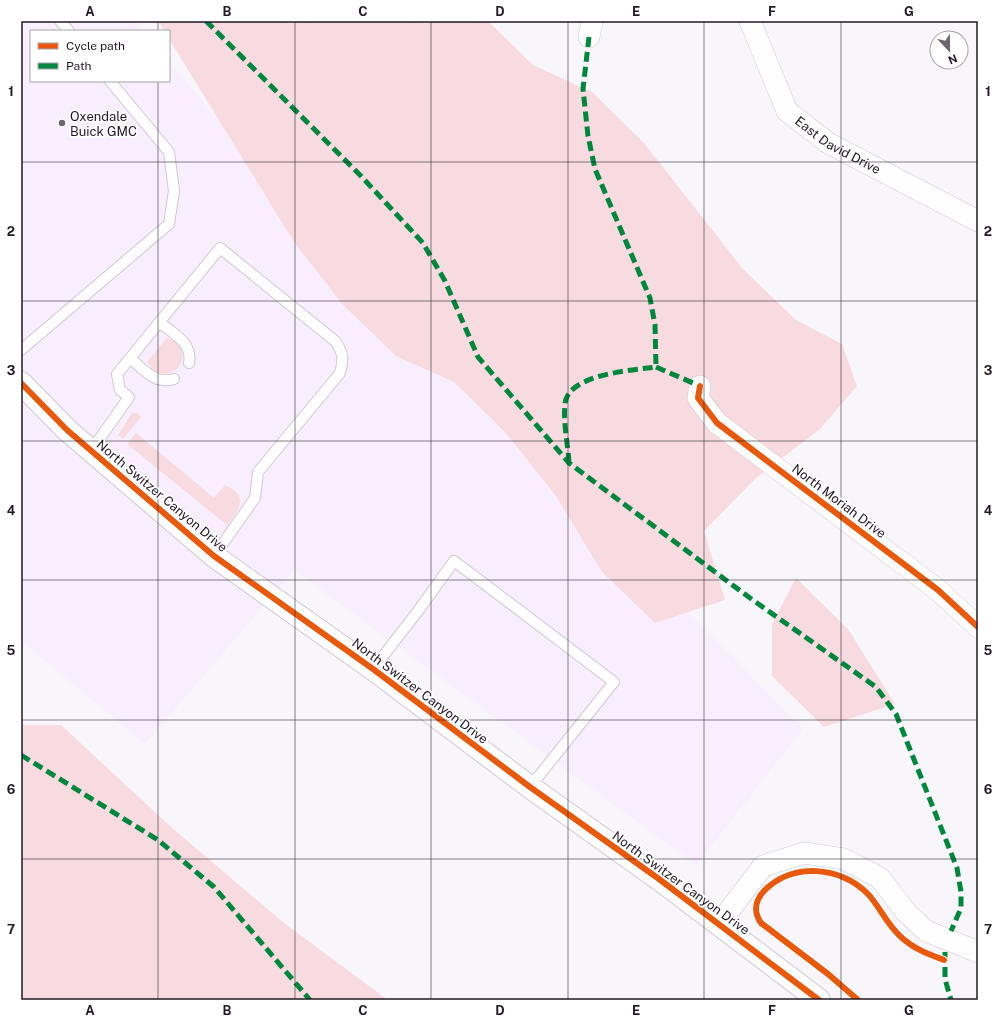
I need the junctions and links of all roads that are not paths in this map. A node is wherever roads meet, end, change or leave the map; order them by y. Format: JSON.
{"nodes":[{"id":1,"x":60,"y":21,"type":"edge"},
{"id":2,"x":750,"y":21,"type":"edge"},
{"id":3,"x":68,"y":30,"type":"edge"},
{"id":4,"x":111,"y":82,"type":"edge"},
{"id":5,"x":978,"y":221,"type":"edge"},
{"id":6,"x":160,"y":322,"type":"junction"},
{"id":7,"x":21,"y":350,"type":"edge"},
{"id":8,"x":130,"y":358,"type":"junction"},
{"id":9,"x":189,"y":364,"type":"dead end"},
{"id":10,"x":174,"y":379,"type":"dead end"},
{"id":11,"x":21,"y":383,"type":"edge"},
{"id":12,"x":700,"y":386,"type":"dead end"},
{"id":13,"x":91,"y":451,"type":"junction"},
{"id":14,"x":214,"y":556,"type":"junction"},
{"id":15,"x":978,"y":627,"type":"edge"},
{"id":16,"x":373,"y":669,"type":"junction"},
{"id":17,"x":530,"y":787,"type":"junction"},
{"id":18,"x":719,"y":924,"type":"junction"},
{"id":19,"x":978,"y":952,"type":"edge"},
{"id":20,"x":819,"y":1000,"type":"edge"}],
"edges":[{"from":1,"to":3,"type":"lane"},
{"from":2,"to":5,"type":"street","name":"East David Drive"},
{"from":4,"to":7,"type":"lane"},
{"from":6,"to":8,"type":"lane"},
{"from":6,"to":9,"type":"lane"},
{"from":6,"to":14,"type":"lane"},
{"from":8,"to":10,"type":"lane"},
{"from":8,"to":13,"type":"lane"},
{"from":11,"to":13,"type":"street","name":"North Switzer Canyon Drive"},
{"from":12,"to":15,"type":"street","name":"North Moriah Drive"},
{"from":13,"to":14,"type":"street","name":"North Switzer Canyon Drive"},
{"from":14,"to":16,"type":"street","name":"North Switzer Canyon Drive"},
{"from":16,"to":17,"type":"street","name":"North Switzer Canyon Drive"},
{"from":16,"to":17,"type":"lane"},
{"from":17,"to":18,"type":"street","name":"North Switzer Canyon Drive"},
{"from":18,"to":19,"type":"street"},
{"from":18,"to":20,"type":"street","name":"North Switzer Canyon Drive"}]}
